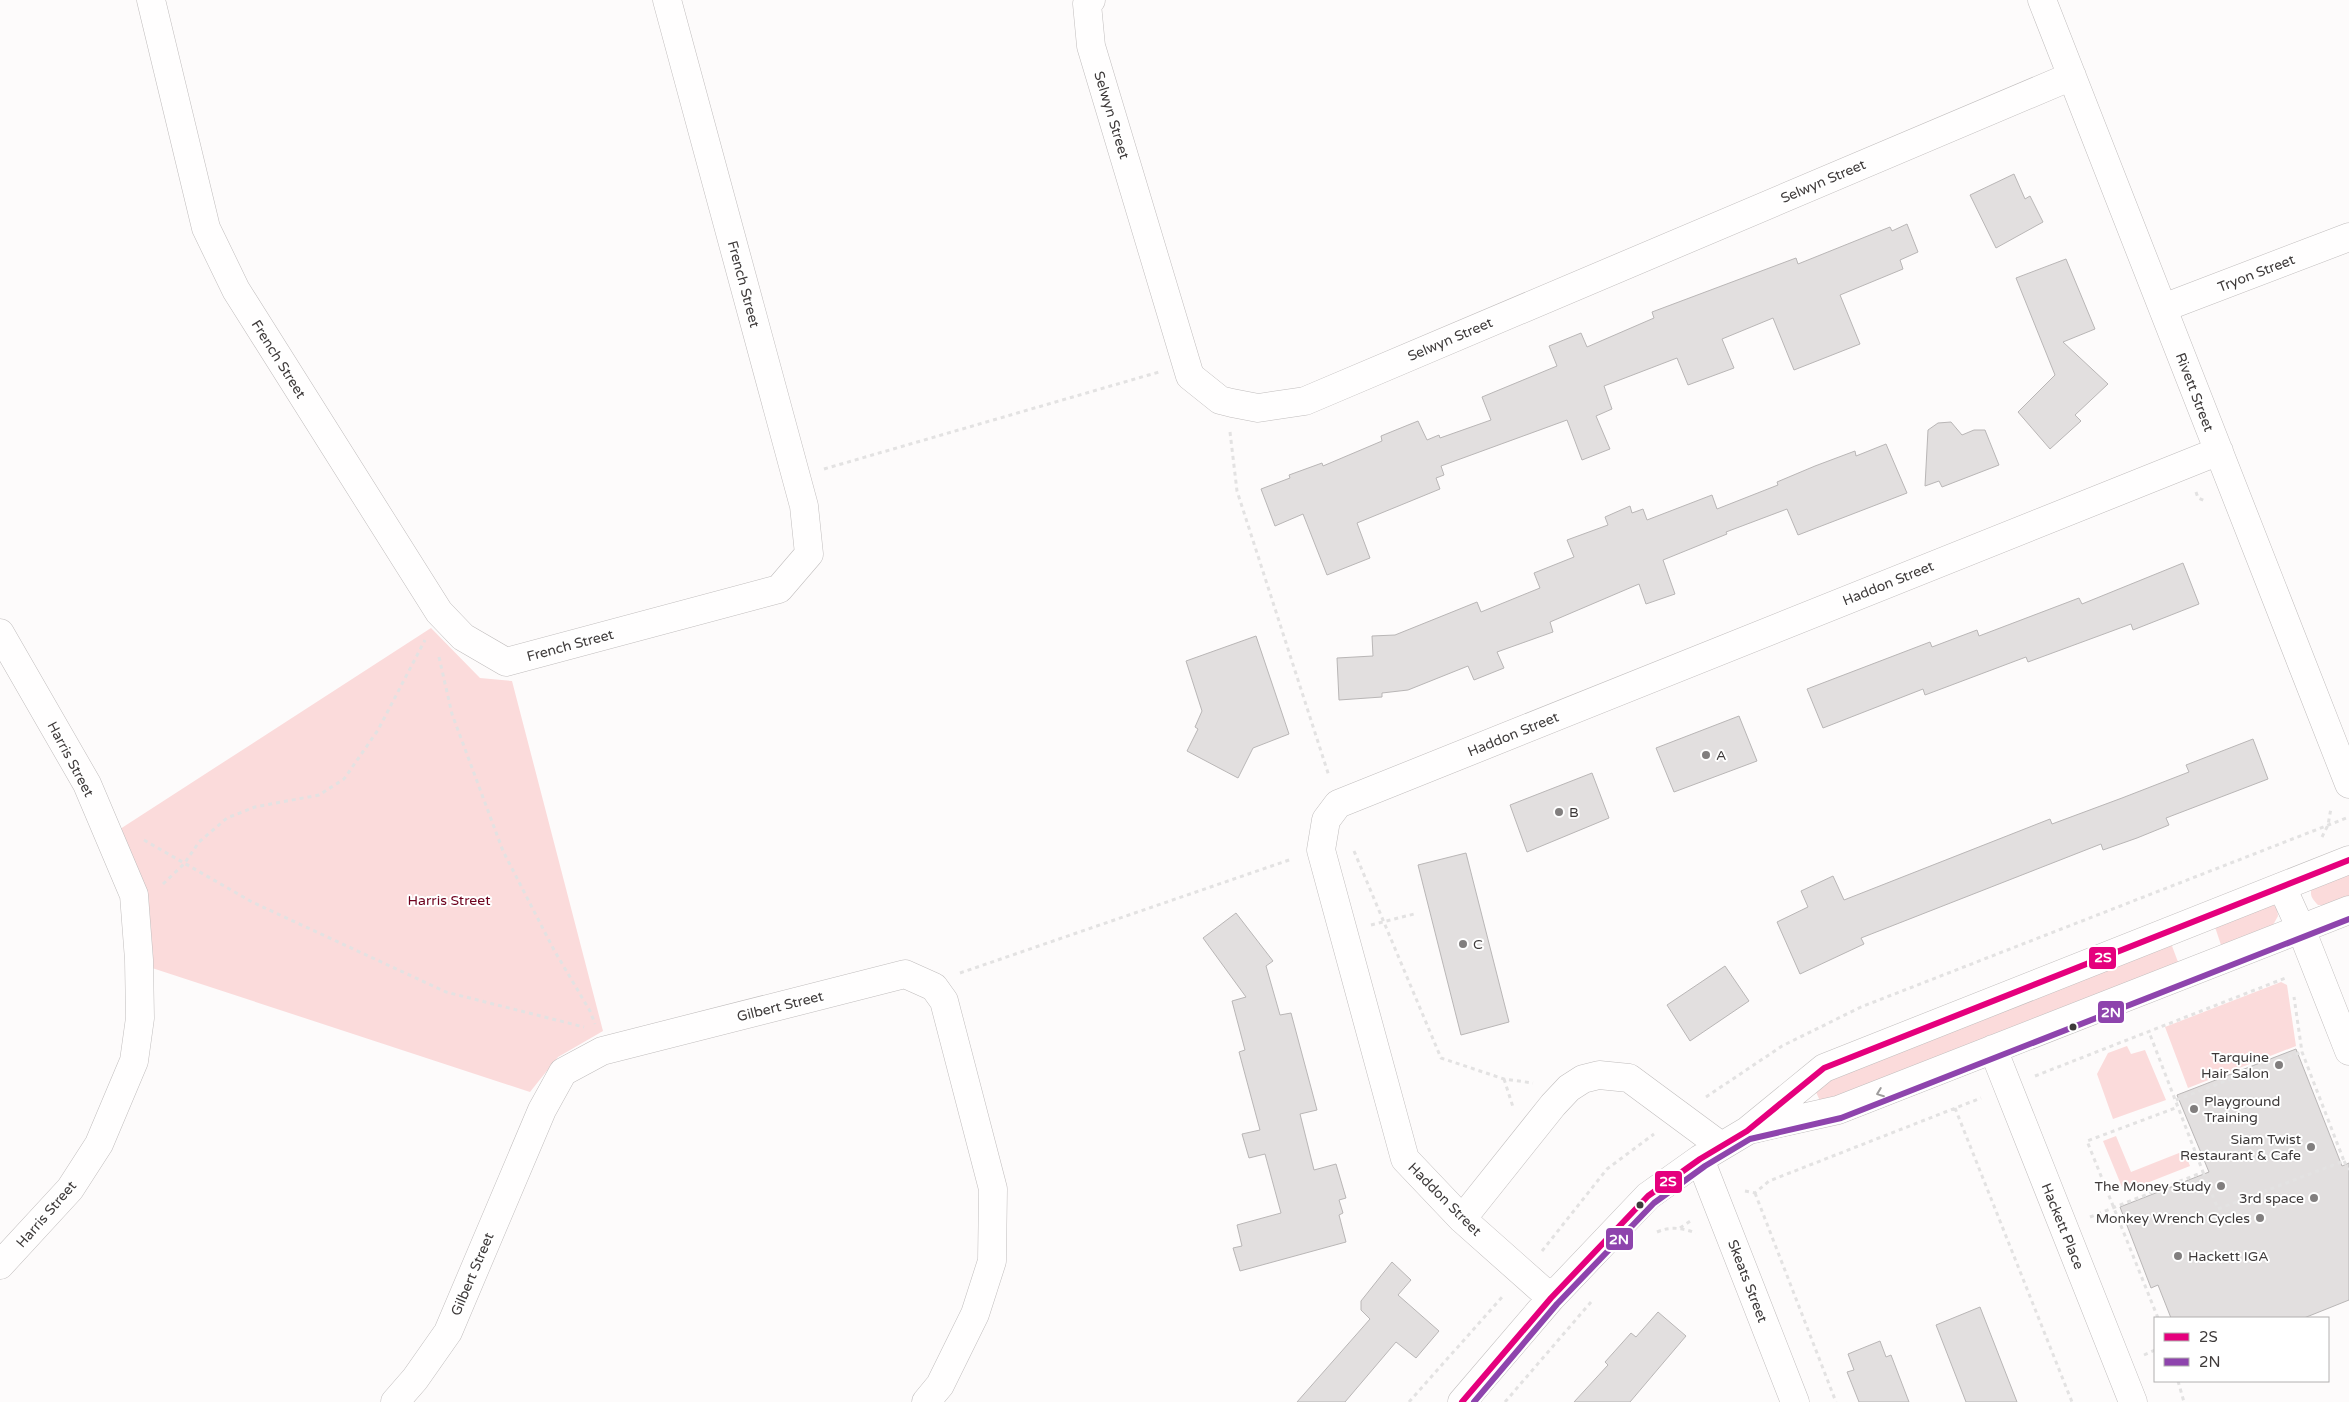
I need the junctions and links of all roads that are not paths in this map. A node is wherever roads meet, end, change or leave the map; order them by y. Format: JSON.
{"nodes":[{"id":1,"x":151,"y":0,"type":"edge"},
{"id":2,"x":667,"y":0,"type":"edge"},
{"id":3,"x":1091,"y":0,"type":"edge"},
{"id":4,"x":2042,"y":0,"type":"edge"},
{"id":5,"x":2072,"y":76,"type":"junction"},
{"id":6,"x":2349,"y":237,"type":"edge"},
{"id":7,"x":2163,"y":308,"type":"junction"},
{"id":8,"x":2219,"y":451,"type":"junction"},
{"id":9,"x":0,"y":633,"type":"edge"},
{"id":10,"x":2340,"y":793,"type":"edge"},
{"id":11,"x":2349,"y":860,"type":"edge"},
{"id":12,"x":2282,"y":887,"type":"junction"},
{"id":13,"x":2349,"y":910,"type":"edge"},
{"id":14,"x":2301,"y":929,"type":"junction"},
{"id":15,"x":1993,"y":1049,"type":"junction"},
{"id":16,"x":2349,"y":1051,"type":"edge"},
{"id":17,"x":1746,"y":1131,"type":"junction"},
{"id":18,"x":1711,"y":1153,"type":"junction"},
{"id":19,"x":1462,"y":1220,"type":"junction"},
{"id":20,"x":0,"y":1265,"type":"edge"},
{"id":21,"x":1551,"y":1298,"type":"junction"},
{"id":22,"x":395,"y":1402,"type":"edge"},
{"id":23,"x":926,"y":1402,"type":"edge"},
{"id":24,"x":1462,"y":1402,"type":"edge"},
{"id":25,"x":1795,"y":1402,"type":"edge"},
{"id":26,"x":2133,"y":1402,"type":"edge"}],
"edges":[{"from":1,"to":2,"type":"street","name":"French Street"},
{"from":3,"to":5,"type":"street","name":"Selwyn Street"},
{"from":4,"to":5,"type":"street","name":"Rivett Street"},
{"from":5,"to":7,"type":"street","name":"Rivett Street"},
{"from":6,"to":7,"type":"street","name":"Tryon Street"},
{"from":7,"to":8,"type":"street","name":"Rivett Street"},
{"from":8,"to":10,"type":"street","name":"Rivett Street"},
{"from":8,"to":19,"type":"street","name":"Haddon Street"},
{"from":9,"to":20,"type":"street","name":"Harris Street"},
{"from":11,"to":12,"type":"street"},
{"from":12,"to":14,"type":"street"},
{"from":12,"to":17,"type":"street"},
{"from":13,"to":14,"type":"street"},
{"from":14,"to":15,"type":"street"},
{"from":14,"to":16,"type":"street"},
{"from":15,"to":17,"type":"street","one_way":true},
{"from":15,"to":26,"type":"street","name":"Hackett Place"},
{"from":17,"to":18,"type":"street"},
{"from":18,"to":19,"type":"street"},
{"from":18,"to":21,"type":"street"},
{"from":18,"to":25,"type":"street","name":"Skeats Street"},
{"from":19,"to":21,"type":"street","name":"Haddon Street"},
{"from":21,"to":24,"type":"street"},
{"from":22,"to":23,"type":"street","name":"Gilbert Street"}]}
